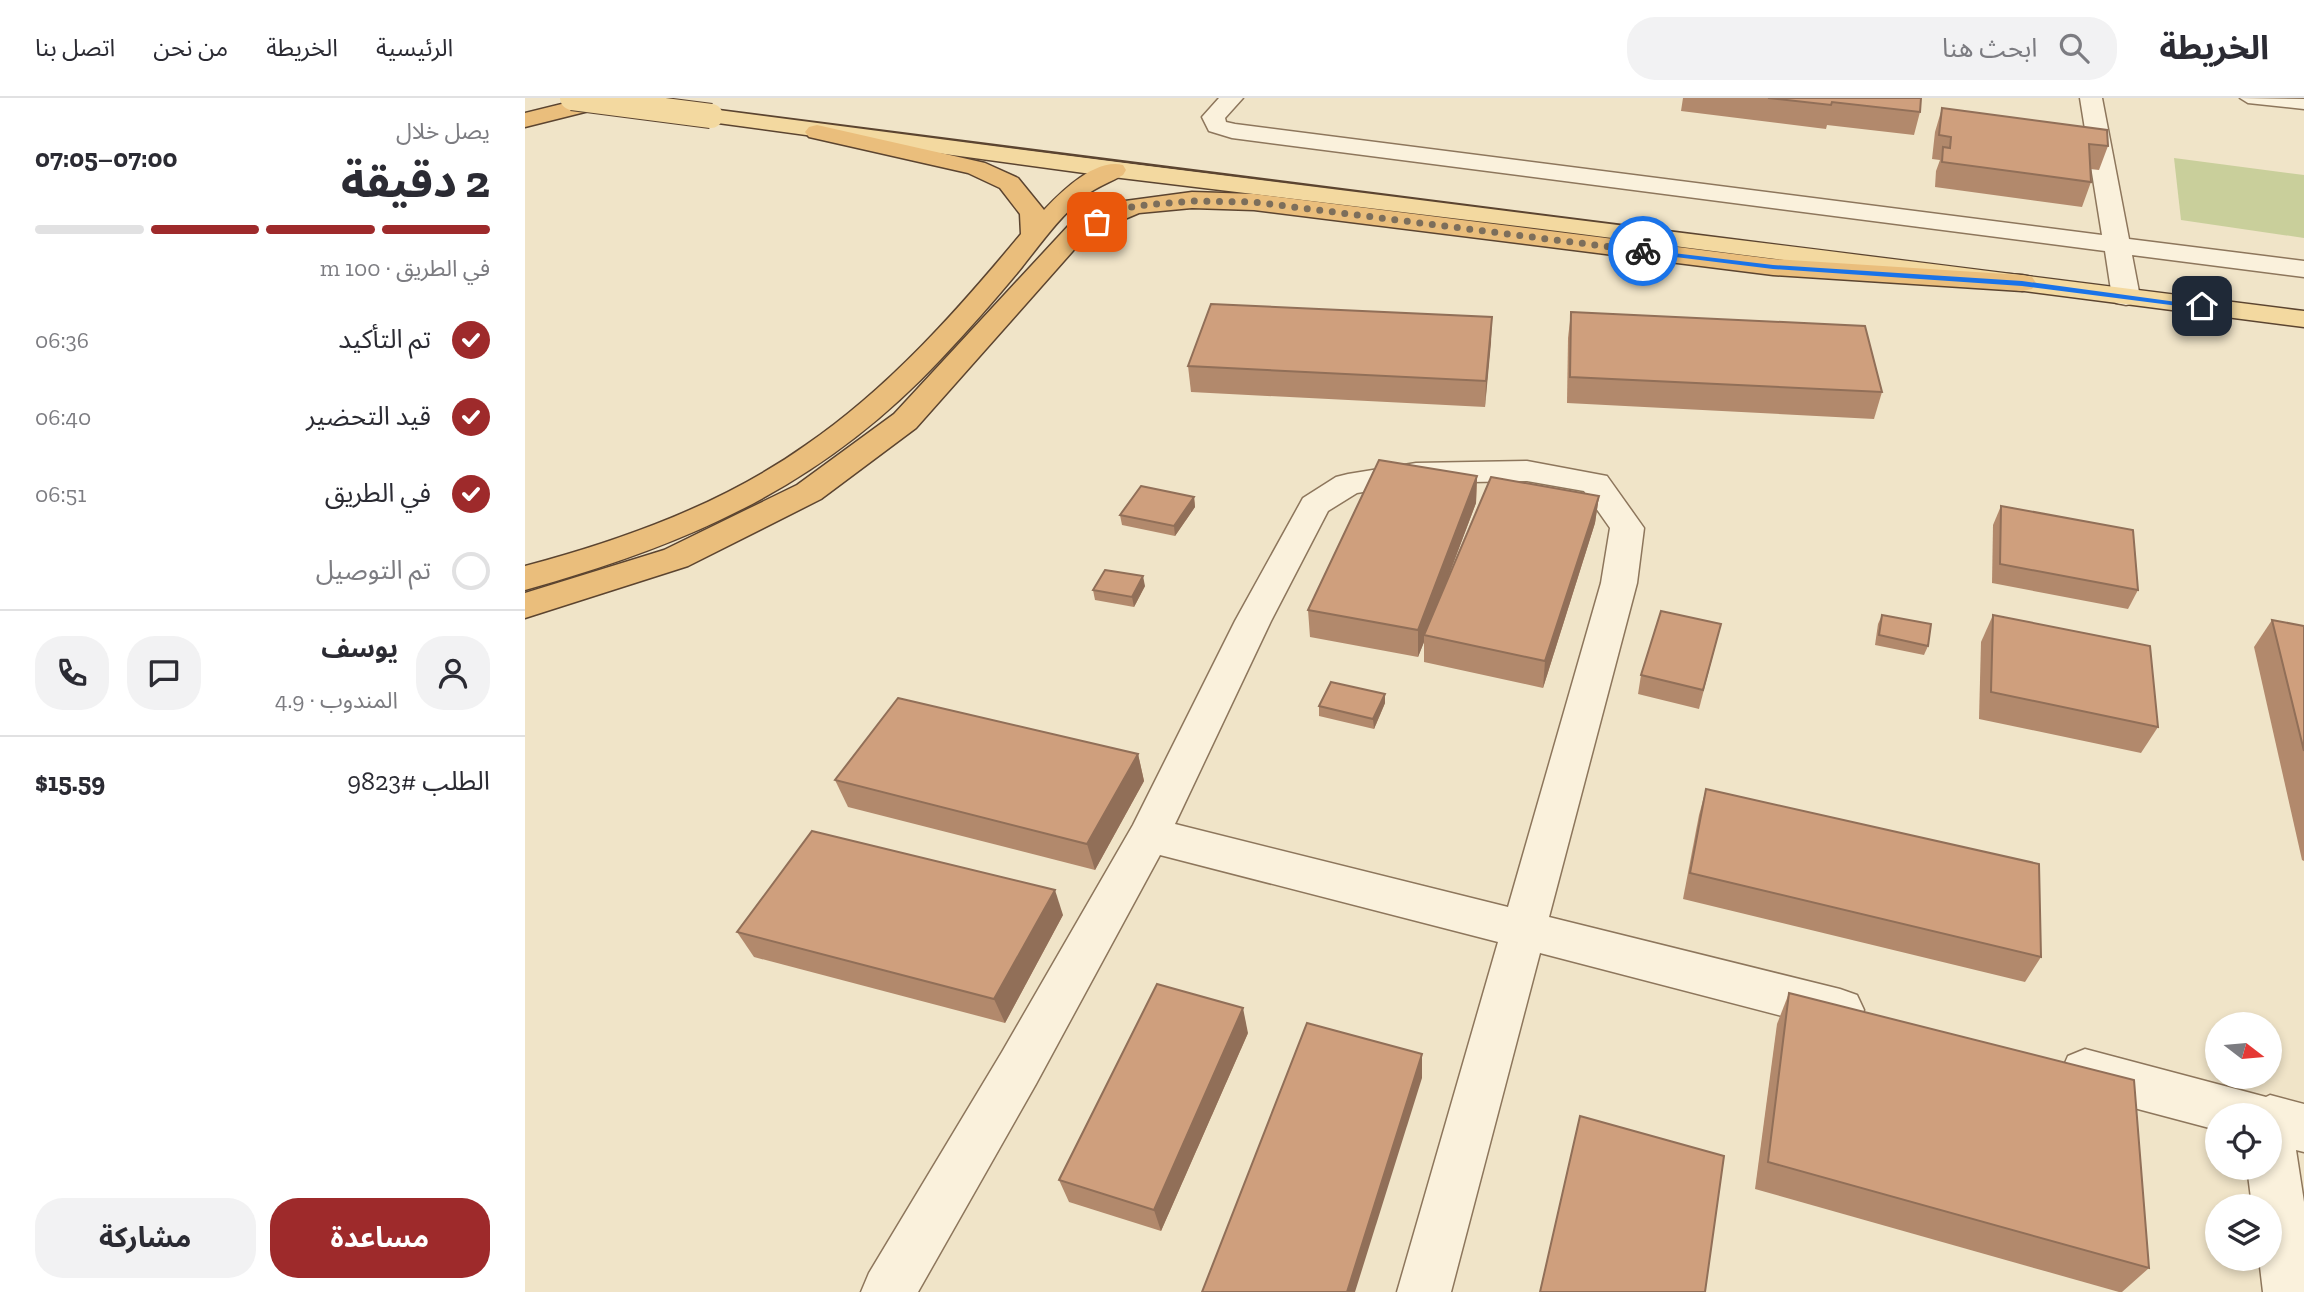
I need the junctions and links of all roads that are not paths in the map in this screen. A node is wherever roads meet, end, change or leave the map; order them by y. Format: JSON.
{"nodes":[{"id":1,"x":572,"y":98,"type":"edge"},
{"id":2,"x":613,"y":98,"type":"edge"},
{"id":3,"x":1232,"y":98,"type":"edge"},
{"id":4,"x":2091,"y":98,"type":"edge"},
{"id":5,"x":2248,"y":98,"type":"edge"},
{"id":6,"x":2304,"y":104,"type":"edge"},
{"id":7,"x":531,"y":119,"type":"edge"},
{"id":8,"x":817,"y":132,"type":"junction"},
{"id":9,"x":1118,"y":170,"type":"junction"},
{"id":10,"x":1078,"y":230,"type":"junction"},
{"id":11,"x":1034,"y":235,"type":"junction"},
{"id":12,"x":2117,"y":246,"type":"junction"},
{"id":13,"x":2304,"y":269,"type":"edge"},
{"id":14,"x":2022,"y":283,"type":"junction"},
{"id":15,"x":2126,"y":297,"type":"junction"},
{"id":16,"x":2304,"y":319,"type":"edge"},
{"id":17,"x":525,"y":578,"type":"edge"},
{"id":18,"x":525,"y":606,"type":"edge"},
{"id":19,"x":1149,"y":835,"type":"junction"},
{"id":20,"x":1526,"y":930,"type":"junction"},
{"id":21,"x":1875,"y":1019,"type":"edge"},
{"id":22,"x":2050,"y":1063,"type":"edge"},
{"id":23,"x":2205,"y":1103,"type":"edge"},
{"id":24,"x":2282,"y":1122,"type":"edge"},
{"id":25,"x":2304,"y":1128,"type":"edge"},
{"id":26,"x":2275,"y":1180,"type":"edge"},
{"id":27,"x":888,"y":1292,"type":"edge"},
{"id":28,"x":1424,"y":1292,"type":"edge"},
{"id":29,"x":2290,"y":1292,"type":"edge"}],
"edges":[{"from":1,"to":8,"type":"main road","bridge":true},
{"from":2,"to":7,"type":"highway"},
{"from":3,"to":12,"type":"street"},
{"from":4,"to":12,"type":"street"},
{"from":5,"to":6,"type":"lane"},
{"from":8,"to":9,"type":"main road"},
{"from":8,"to":11,"type":"highway"},
{"from":9,"to":10,"type":"highway"},
{"from":9,"to":11,"type":"highway"},
{"from":9,"to":14,"type":"main road"},
{"from":10,"to":14,"type":"highway"},
{"from":10,"to":18,"type":"highway"},
{"from":11,"to":17,"type":"highway"},
{"from":12,"to":13,"type":"street"},
{"from":12,"to":15,"type":"street"},
{"from":14,"to":15,"type":"main road"},
{"from":15,"to":16,"type":"main road"},
{"from":19,"to":20,"type":"street"},
{"from":19,"to":20,"type":"street"},
{"from":19,"to":27,"type":"street"},
{"from":20,"to":21,"type":"street"},
{"from":20,"to":28,"type":"street"},
{"from":22,"to":23,"type":"street"},
{"from":24,"to":25,"type":"street"},
{"from":26,"to":29,"type":"street"}]}
